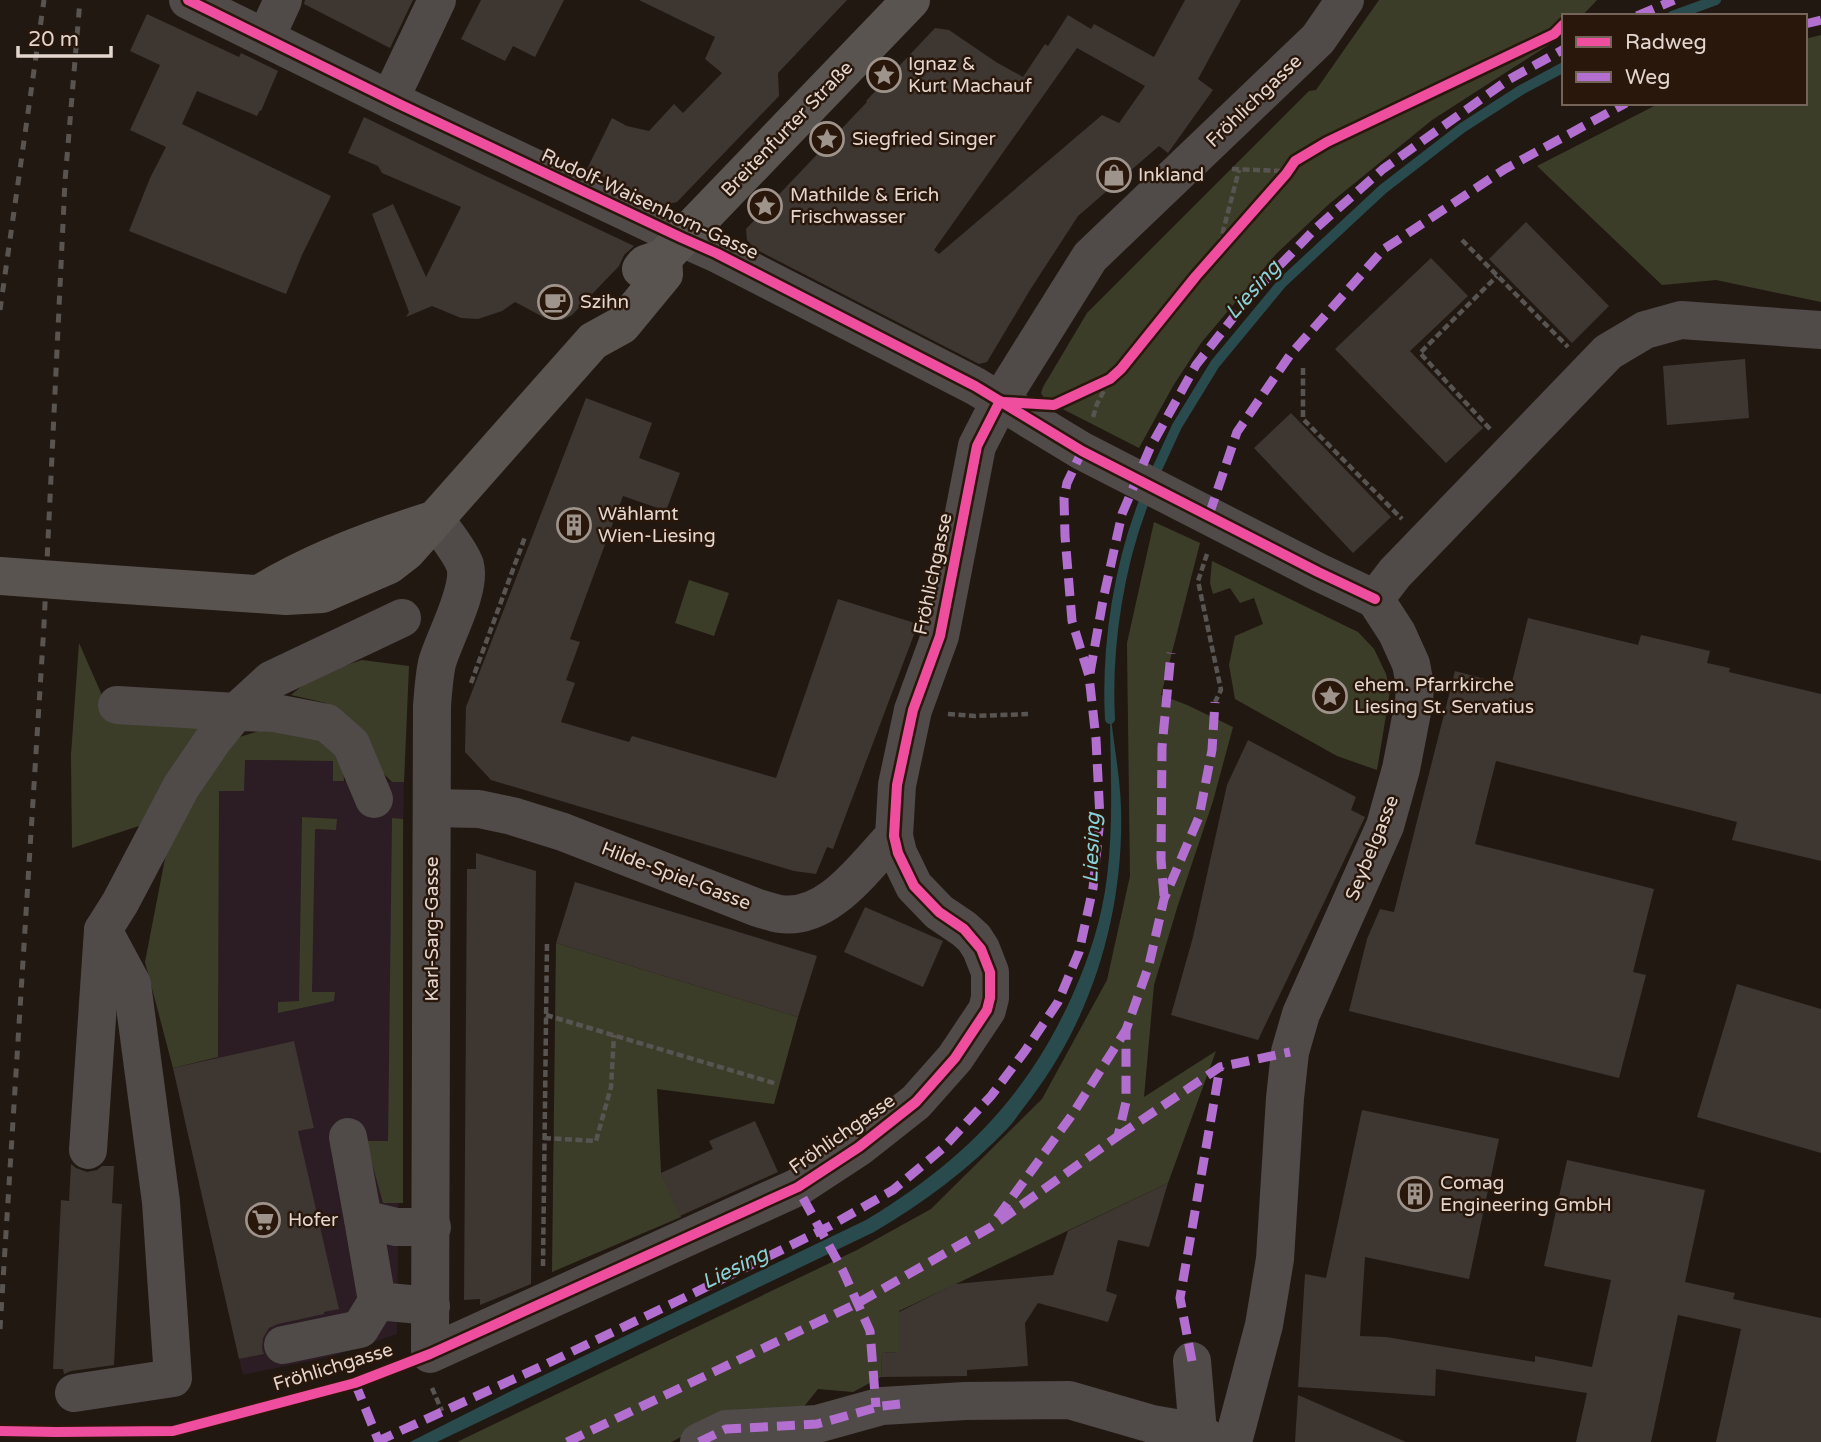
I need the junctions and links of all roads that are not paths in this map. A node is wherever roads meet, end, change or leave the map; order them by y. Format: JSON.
{"nodes":[{"id":1,"x":188,"y":0,"type":"edge"},
{"id":2,"x":283,"y":0,"type":"edge"},
{"id":3,"x":437,"y":0,"type":"edge"},
{"id":4,"x":911,"y":0,"type":"edge"},
{"id":5,"x":1345,"y":0,"type":"edge"},
{"id":6,"x":265,"y":37,"type":"junction"},
{"id":7,"x":390,"y":99,"type":"junction"},
{"id":8,"x":672,"y":248,"type":"junction"},
{"id":9,"x":1821,"y":330,"type":"edge"},
{"id":10,"x":1000,"y":401,"type":"junction"},
{"id":11,"x":436,"y":520,"type":"junction"},
{"id":12,"x":0,"y":576,"type":"edge"},
{"id":13,"x":1375,"y":599,"type":"junction"},
{"id":14,"x":402,"y":618,"type":"dead end"},
{"id":15,"x":117,"y":705,"type":"dead end"},
{"id":16,"x":236,"y":712,"type":"junction"},
{"id":17,"x":432,"y":803,"type":"junction"},
{"id":18,"x":894,"y":836,"type":"junction"},
{"id":19,"x":103,"y":930,"type":"junction"},
{"id":20,"x":348,"y":1137,"type":"dead end"},
{"id":21,"x":88,"y":1150,"type":"dead end"},
{"id":22,"x":363,"y":1219,"type":"junction"},
{"id":23,"x":432,"y":1227,"type":"junction"},
{"id":24,"x":377,"y":1301,"type":"junction"},
{"id":25,"x":431,"y":1307,"type":"junction"},
{"id":26,"x":283,"y":1345,"type":"dead end"},
{"id":27,"x":422,"y":1357,"type":"joint"},
{"id":28,"x":1192,"y":1361,"type":"dead end"},
{"id":29,"x":74,"y":1393,"type":"dead end"},
{"id":30,"x":1150,"y":1433,"type":"edge"},
{"id":31,"x":1215,"y":1439,"type":"edge"},
{"id":32,"x":699,"y":1442,"type":"edge"}],
"edges":[{"from":1,"to":6,"type":"street","name":"Rudolf-Waisenhorn-Gasse"},
{"from":2,"to":6,"type":"street"},
{"from":3,"to":7,"type":"street"},
{"from":4,"to":8,"type":"main road","name":"Breitenfurter Straße"},
{"from":5,"to":10,"type":"street","name":"Fröhlichgasse"},
{"from":6,"to":7,"type":"street","name":"Rudolf-Waisenhorn-Gasse"},
{"from":7,"to":8,"type":"street","name":"Rudolf-Waisenhorn-Gasse"},
{"from":8,"to":10,"type":"street","name":"Rudolf-Waisenhorn-Gasse"},
{"from":8,"to":11,"type":"main road","name":"Breitenfurter Straße"},
{"from":9,"to":13,"type":"street"},
{"from":10,"to":13,"type":"street","name":"Rudolf-Waisenhorn-Gasse"},
{"from":10,"to":18,"type":"street","name":"Fröhlichgasse"},
{"from":11,"to":12,"type":"main road","bridge":true},
{"from":11,"to":17,"type":"street","name":"Karl-Sarg-Gasse"},
{"from":13,"to":31,"type":"street","name":"Seybelgasse"},
{"from":14,"to":16,"type":"street"},
{"from":15,"to":16,"type":"street"},
{"from":16,"to":17,"type":"street","name":"Hilde-Spiel-Gasse"},
{"from":16,"to":19,"type":"street"},
{"from":17,"to":18,"type":"street","name":"Hilde-Spiel-Gasse"},
{"from":17,"to":23,"type":"street","name":"Karl-Sarg-Gasse"},
{"from":18,"to":27,"type":"street","name":"Fröhlichgasse"},
{"from":19,"to":21,"type":"street"},
{"from":19,"to":29,"type":"street"},
{"from":20,"to":22,"type":"street"},
{"from":22,"to":23,"type":"street"},
{"from":22,"to":24,"type":"street"},
{"from":23,"to":25,"type":"street","name":"Karl-Sarg-Gasse"},
{"from":24,"to":25,"type":"street"},
{"from":24,"to":26,"type":"street"},
{"from":25,"to":27,"type":"street","name":"Karl-Sarg-Gasse"},
{"from":28,"to":31,"type":"street"},
{"from":30,"to":31,"type":"street"},
{"from":30,"to":32,"type":"street"}]}
